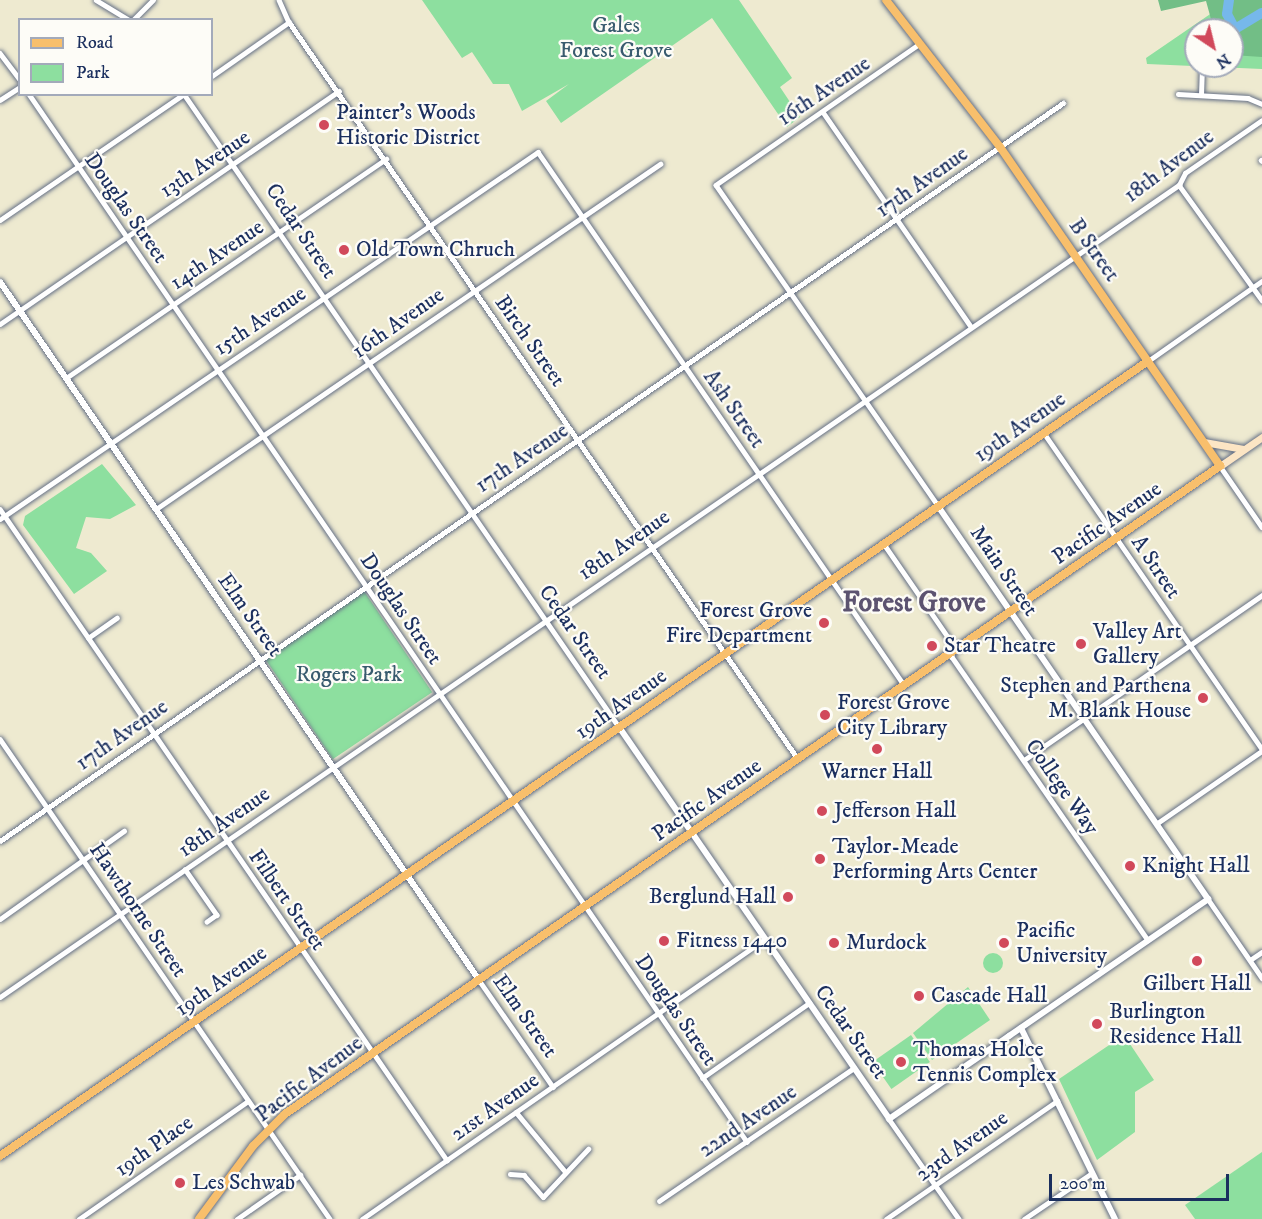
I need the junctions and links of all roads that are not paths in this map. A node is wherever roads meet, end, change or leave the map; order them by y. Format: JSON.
{"nodes":[{"id":1,"x":96,"y":0,"type":"edge"},
{"id":2,"x":153,"y":0,"type":"edge"},
{"id":3,"x":279,"y":0,"type":"edge"},
{"id":4,"x":886,"y":0,"type":"edge"},
{"id":5,"x":128,"y":18,"type":"edge"},
{"id":6,"x":133,"y":18,"type":"edge"},
{"id":7,"x":289,"y":22,"type":"junction"},
{"id":8,"x":920,"y":44,"type":"junction"},
{"id":9,"x":0,"y":53,"type":"edge"},
{"id":10,"x":213,"y":75,"type":"edge"},
{"id":11,"x":18,"y":77,"type":"edge"},
{"id":12,"x":1202,"y":78,"type":"edge"},
{"id":13,"x":18,"y":88,"type":"edge"},
{"id":14,"x":339,"y":91,"type":"junction"},
{"id":15,"x":1178,"y":94,"type":"dead end"},
{"id":16,"x":1201,"y":95,"type":"junction"},
{"id":17,"x":29,"y":96,"type":"edge"},
{"id":18,"x":183,"y":96,"type":"edge"},
{"id":19,"x":185,"y":96,"type":"edge"},
{"id":20,"x":0,"y":100,"type":"edge"},
{"id":21,"x":1063,"y":103,"type":"dead end"},
{"id":22,"x":1262,"y":104,"type":"edge"},
{"id":23,"x":823,"y":112,"type":"junction"},
{"id":24,"x":1262,"y":120,"type":"edge"},
{"id":25,"x":1000,"y":147,"type":"junction"},
{"id":26,"x":538,"y":152,"type":"joint"},
{"id":27,"x":386,"y":159,"type":"junction"},
{"id":28,"x":660,"y":164,"type":"dead end"},
{"id":29,"x":234,"y":165,"type":"junction"},
{"id":30,"x":77,"y":167,"type":"junction"},
{"id":31,"x":716,"y":185,"type":"joint"},
{"id":32,"x":1179,"y":185,"type":"junction"},
{"id":33,"x":583,"y":217,"type":"junction"},
{"id":34,"x":897,"y":219,"type":"junction"},
{"id":35,"x":0,"y":220,"type":"edge"},
{"id":36,"x":431,"y":224,"type":"junction"},
{"id":37,"x":279,"y":232,"type":"junction"},
{"id":38,"x":127,"y":237,"type":"junction"},
{"id":39,"x":1074,"y":254,"type":"junction"},
{"id":40,"x":1262,"y":281,"type":"edge"},
{"id":41,"x":0,"y":282,"type":"edge"},
{"id":42,"x":1253,"y":287,"type":"junction"},
{"id":43,"x":476,"y":290,"type":"junction"},
{"id":44,"x":791,"y":292,"type":"junction"},
{"id":45,"x":324,"y":297,"type":"junction"},
{"id":46,"x":1262,"y":300,"type":"edge"},
{"id":47,"x":172,"y":305,"type":"junction"},
{"id":48,"x":20,"y":311,"type":"junction"},
{"id":49,"x":0,"y":324,"type":"edge"},
{"id":50,"x":970,"y":326,"type":"junction"},
{"id":51,"x":1148,"y":361,"type":"junction"},
{"id":52,"x":370,"y":363,"type":"junction"},
{"id":53,"x":685,"y":366,"type":"junction"},
{"id":54,"x":218,"y":370,"type":"junction"},
{"id":55,"x":66,"y":378,"type":"junction"},
{"id":56,"x":865,"y":399,"type":"junction"},
{"id":57,"x":1044,"y":432,"type":"junction"},
{"id":58,"x":262,"y":436,"type":"junction"},
{"id":59,"x":1262,"y":437,"type":"edge"},
{"id":60,"x":579,"y":439,"type":"junction"},
{"id":61,"x":1204,"y":442,"type":"junction"},
{"id":62,"x":110,"y":443,"type":"junction"},
{"id":63,"x":1245,"y":449,"type":"junction"},
{"id":64,"x":1220,"y":466,"type":"junction"},
{"id":65,"x":758,"y":473,"type":"junction"},
{"id":66,"x":938,"y":506,"type":"junction"},
{"id":67,"x":0,"y":509,"type":"edge"},
{"id":68,"x":156,"y":509,"type":"junction"},
{"id":69,"x":471,"y":513,"type":"junction"},
{"id":70,"x":2,"y":517,"type":"edge"},
{"id":71,"x":1262,"y":527,"type":"edge"},
{"id":72,"x":1117,"y":538,"type":"junction"},
{"id":73,"x":884,"y":544,"type":"junction"},
{"id":74,"x":652,"y":546,"type":"junction"},
{"id":75,"x":831,"y":580,"type":"junction"},
{"id":76,"x":365,"y":587,"type":"junction"},
{"id":77,"x":1262,"y":595,"type":"edge"},
{"id":78,"x":1010,"y":612,"type":"junction"},
{"id":79,"x":117,"y":618,"type":"dead end"},
{"id":80,"x":544,"y":620,"type":"junction"},
{"id":81,"x":88,"y":638,"type":"junction"},
{"id":82,"x":1190,"y":645,"type":"junction"},
{"id":83,"x":952,"y":652,"type":"junction"},
{"id":84,"x":725,"y":653,"type":"junction"},
{"id":85,"x":259,"y":660,"type":"junction"},
{"id":86,"x":904,"y":685,"type":"junction"},
{"id":87,"x":438,"y":694,"type":"junction"},
{"id":88,"x":1083,"y":718,"type":"junction"},
{"id":89,"x":619,"y":727,"type":"junction"},
{"id":90,"x":152,"y":734,"type":"junction"},
{"id":91,"x":0,"y":739,"type":"edge"},
{"id":92,"x":1262,"y":750,"type":"edge"},
{"id":93,"x":798,"y":759,"type":"junction"},
{"id":94,"x":1024,"y":760,"type":"junction"},
{"id":95,"x":332,"y":767,"type":"junction"},
{"id":96,"x":513,"y":801,"type":"junction"},
{"id":97,"x":47,"y":807,"type":"junction"},
{"id":98,"x":1156,"y":824,"type":"junction"},
{"id":99,"x":124,"y":831,"type":"dead end"},
{"id":100,"x":692,"y":832,"type":"junction"},
{"id":101,"x":0,"y":841,"type":"edge"},
{"id":102,"x":226,"y":841,"type":"junction"},
{"id":103,"x":84,"y":861,"type":"junction"},
{"id":104,"x":185,"y":869,"type":"junction"},
{"id":105,"x":407,"y":874,"type":"junction"},
{"id":106,"x":1208,"y":898,"type":"junction"},
{"id":107,"x":585,"y":906,"type":"junction"},
{"id":108,"x":120,"y":914,"type":"junction"},
{"id":109,"x":0,"y":920,"type":"edge"},
{"id":110,"x":207,"y":922,"type":"dead end"},
{"id":111,"x":765,"y":939,"type":"junction"},
{"id":112,"x":1148,"y":940,"type":"junction"},
{"id":113,"x":301,"y":947,"type":"junction"},
{"id":114,"x":1262,"y":952,"type":"edge"},
{"id":115,"x":1250,"y":960,"type":"junction"},
{"id":116,"x":1262,"y":978,"type":"edge"},
{"id":117,"x":479,"y":980,"type":"junction"},
{"id":118,"x":0,"y":997,"type":"edge"},
{"id":119,"x":809,"y":1003,"type":"junction"},
{"id":120,"x":658,"y":1014,"type":"junction"},
{"id":121,"x":194,"y":1022,"type":"junction"},
{"id":122,"x":1021,"y":1028,"type":"junction"},
{"id":123,"x":373,"y":1054,"type":"junction"},
{"id":124,"x":854,"y":1068,"type":"junction"},
{"id":125,"x":702,"y":1078,"type":"junction"},
{"id":126,"x":553,"y":1087,"type":"junction"},
{"id":127,"x":248,"y":1101,"type":"junction"},
{"id":128,"x":1057,"y":1101,"type":"junction"},
{"id":129,"x":516,"y":1112,"type":"junction"},
{"id":130,"x":889,"y":1119,"type":"junction"},
{"id":131,"x":268,"y":1129,"type":"junction"},
{"id":132,"x":747,"y":1142,"type":"junction"},
{"id":133,"x":588,"y":1149,"type":"dead end"},
{"id":134,"x":0,"y":1156,"type":"edge"},
{"id":135,"x":447,"y":1160,"type":"junction"},
{"id":136,"x":564,"y":1170,"type":"junction"},
{"id":137,"x":1092,"y":1173,"type":"junction"},
{"id":138,"x":510,"y":1174,"type":"dead end"},
{"id":139,"x":300,"y":1175,"type":"junction"},
{"id":140,"x":936,"y":1185,"type":"junction"},
{"id":141,"x":659,"y":1201,"type":"dead end"},
{"id":142,"x":79,"y":1219,"type":"edge"},
{"id":143,"x":199,"y":1219,"type":"edge"},
{"id":144,"x":237,"y":1219,"type":"edge"},
{"id":145,"x":330,"y":1219,"type":"edge"},
{"id":146,"x":362,"y":1219,"type":"edge"},
{"id":147,"x":886,"y":1219,"type":"edge"},
{"id":148,"x":959,"y":1219,"type":"edge"},
{"id":149,"x":1024,"y":1219,"type":"edge"},
{"id":150,"x":1114,"y":1219,"type":"edge"}],
"edges":[{"from":1,"to":5,"type":"street"},
{"from":2,"to":6,"type":"street"},
{"from":3,"to":7,"type":"street","name":"Birch Street"},
{"from":4,"to":8,"type":"main road","name":"B Street"},
{"from":7,"to":10,"type":"street"},
{"from":7,"to":14,"type":"street","name":"Birch Street"},
{"from":8,"to":23,"type":"street","name":"16th Avenue"},
{"from":8,"to":25,"type":"main road","name":"B Street"},
{"from":9,"to":11,"type":"street"},
{"from":12,"to":16,"type":"street"},
{"from":13,"to":20,"type":"street"},
{"from":14,"to":27,"type":"street","name":"Birch Street"},
{"from":14,"to":29,"type":"street","name":"13th Avenue"},
{"from":15,"to":16,"type":"street"},
{"from":16,"to":22,"type":"street"},
{"from":17,"to":30,"type":"street","name":"Douglas Street"},
{"from":18,"to":30,"type":"street"},
{"from":19,"to":29,"type":"street","name":"Cedar Street"},
{"from":21,"to":25,"type":"street","name":"17th Avenue"},
{"from":23,"to":31,"type":"street","name":"16th Avenue"},
{"from":23,"to":34,"type":"street"},
{"from":24,"to":32,"type":"street","name":"18th Avenue"},
{"from":25,"to":34,"type":"street","name":"17th Avenue"},
{"from":25,"to":39,"type":"main road","name":"B Street"},
{"from":26,"to":33,"type":"street","name":"Ash Street"},
{"from":26,"to":36,"type":"street","name":"15th Avenue"},
{"from":27,"to":36,"type":"street","name":"Birch Street"},
{"from":27,"to":37,"type":"street","name":"14th Avenue"},
{"from":28,"to":33,"type":"street","name":"16th Avenue"},
{"from":29,"to":37,"type":"street","name":"Cedar Street"},
{"from":29,"to":38,"type":"street","name":"13th Avenue"},
{"from":30,"to":35,"type":"street"},
{"from":30,"to":38,"type":"street","name":"Douglas Street"},
{"from":31,"to":44,"type":"street","name":"Main Street"},
{"from":32,"to":39,"type":"street","name":"18th Avenue"},
{"from":32,"to":42,"type":"street"},
{"from":33,"to":43,"type":"street","name":"16th Avenue"},
{"from":33,"to":53,"type":"street","name":"Ash Street"},
{"from":34,"to":44,"type":"street","name":"17th Avenue"},
{"from":34,"to":50,"type":"street"},
{"from":36,"to":43,"type":"street","name":"Birch Street"},
{"from":36,"to":45,"type":"street","name":"15th Avenue"},
{"from":37,"to":45,"type":"street","name":"Cedar Street"},
{"from":37,"to":47,"type":"street","name":"14th Avenue"},
{"from":38,"to":47,"type":"street","name":"Douglas Street"},
{"from":38,"to":48,"type":"street","name":"13th Avenue"},
{"from":39,"to":50,"type":"street","name":"18th Avenue"},
{"from":39,"to":51,"type":"main road","name":"B Street"},
{"from":40,"to":42,"type":"street","name":"19th Avenue"},
{"from":41,"to":48,"type":"street","name":"Elm Street"},
{"from":42,"to":46,"type":"street"},
{"from":42,"to":51,"type":"street","name":"19th Avenue"},
{"from":43,"to":52,"type":"street","name":"16th Avenue"},
{"from":43,"to":60,"type":"street","name":"Birch Street"},
{"from":44,"to":53,"type":"street","name":"17th Avenue"},
{"from":44,"to":56,"type":"street","name":"Main Street"},
{"from":45,"to":52,"type":"street","name":"Cedar Street"},
{"from":45,"to":54,"type":"street","name":"15th Avenue"},
{"from":47,"to":54,"type":"street","name":"Douglas Street"},
{"from":47,"to":55,"type":"street","name":"14th Avenue"},
{"from":48,"to":49,"type":"street","name":"13th Avenue"},
{"from":48,"to":55,"type":"street","name":"Elm Street"},
{"from":50,"to":56,"type":"street","name":"18th Avenue"},
{"from":51,"to":57,"type":"main road","name":"19th Avenue"},
{"from":51,"to":61,"type":"main road","name":"B Street"},
{"from":52,"to":58,"type":"street","name":"16th Avenue"},
{"from":52,"to":69,"type":"street","name":"Cedar Street"},
{"from":53,"to":60,"type":"street","name":"17th Avenue"},
{"from":53,"to":65,"type":"street","name":"Ash Street"},
{"from":54,"to":58,"type":"street","name":"Douglas Street"},
{"from":54,"to":62,"type":"street","name":"15th Avenue"},
{"from":55,"to":62,"type":"street","name":"Elm Street"},
{"from":56,"to":65,"type":"street","name":"18th Avenue"},
{"from":56,"to":66,"type":"street","name":"Main Street"},
{"from":57,"to":66,"type":"main road","name":"19th Avenue"},
{"from":57,"to":72,"type":"street","name":"A Street"},
{"from":58,"to":68,"type":"street","name":"16th Avenue"},
{"from":58,"to":76,"type":"street","name":"Douglas Street"},
{"from":59,"to":63,"type":"main road","name":"Pacific Avenue"},
{"from":60,"to":69,"type":"street","name":"17th Avenue"},
{"from":60,"to":74,"type":"street","name":"Birch Street"},
{"from":61,"to":63,"type":"main road"},
{"from":61,"to":64,"type":"main road","name":"B Street"},
{"from":62,"to":68,"type":"street","name":"Elm Street"},
{"from":62,"to":70,"type":"street","name":"15th Avenue"},
{"from":63,"to":64,"type":"main road","name":"Pacific Avenue"},
{"from":64,"to":71,"type":"street","name":"B Street"},
{"from":64,"to":72,"type":"main road","name":"Pacific Avenue"},
{"from":65,"to":74,"type":"street","name":"18th Avenue"},
{"from":65,"to":75,"type":"street","name":"Ash Street"},
{"from":66,"to":73,"type":"main road","name":"19th Avenue"},
{"from":66,"to":78,"type":"street","name":"Main Street"},
{"from":67,"to":70,"type":"street","name":"Filbert Street"},
{"from":68,"to":85,"type":"street","name":"Elm Street"},
{"from":69,"to":76,"type":"street","name":"17th Avenue"},
{"from":69,"to":80,"type":"street","name":"Cedar Street"},
{"from":70,"to":81,"type":"street","name":"Filbert Street"},
{"from":72,"to":78,"type":"main road","name":"Pacific Avenue"},
{"from":72,"to":82,"type":"street","name":"A Street"},
{"from":73,"to":75,"type":"main road","name":"19th Avenue"},
{"from":73,"to":83,"type":"street","name":"College Way"},
{"from":74,"to":80,"type":"street","name":"18th Avenue"},
{"from":74,"to":84,"type":"street","name":"Birch Street"},
{"from":75,"to":84,"type":"main road","name":"19th Avenue"},
{"from":75,"to":86,"type":"street","name":"Ash Street"},
{"from":76,"to":85,"type":"street","name":"17th Avenue"},
{"from":76,"to":87,"type":"street","name":"Douglas Street"},
{"from":77,"to":82,"type":"street"},
{"from":78,"to":83,"type":"main road","name":"Pacific Avenue"},
{"from":78,"to":88,"type":"street","name":"Main Street"},
{"from":79,"to":81,"type":"street"},
{"from":80,"to":87,"type":"street","name":"18th Avenue"},
{"from":80,"to":89,"type":"street","name":"Cedar Street"},
{"from":81,"to":90,"type":"street","name":"Filbert Street"},
{"from":82,"to":88,"type":"street"},
{"from":82,"to":92,"type":"street","name":"A Street"},
{"from":83,"to":86,"type":"main road","name":"Pacific Avenue"},
{"from":83,"to":94,"type":"street","name":"College Way"},
{"from":84,"to":89,"type":"main road","name":"19th Avenue"},
{"from":84,"to":93,"type":"street","name":"Birch Street"},
{"from":85,"to":90,"type":"street","name":"17th Avenue"},
{"from":85,"to":95,"type":"street","name":"Elm Street"},
{"from":86,"to":93,"type":"main road","name":"Pacific Avenue"},
{"from":87,"to":95,"type":"street","name":"18th Avenue"},
{"from":87,"to":96,"type":"street","name":"Douglas Street"},
{"from":88,"to":94,"type":"street"},
{"from":88,"to":98,"type":"street","name":"Main Street"},
{"from":89,"to":96,"type":"main road","name":"19th Avenue"},
{"from":89,"to":100,"type":"street","name":"Cedar Street"},
{"from":90,"to":97,"type":"street","name":"17th Avenue"},
{"from":90,"to":102,"type":"street","name":"Filbert Street"},
{"from":91,"to":97,"type":"street","name":"Hawthorne Street"},
{"from":92,"to":98,"type":"street"},
{"from":93,"to":100,"type":"main road","name":"Pacific Avenue"},
{"from":94,"to":112,"type":"street","name":"College Way"},
{"from":95,"to":102,"type":"street","name":"18th Avenue"},
{"from":95,"to":105,"type":"street","name":"Elm Street"},
{"from":96,"to":105,"type":"main road","name":"19th Avenue"},
{"from":96,"to":107,"type":"street","name":"Douglas Street"},
{"from":97,"to":101,"type":"street","name":"17th Avenue"},
{"from":97,"to":103,"type":"street","name":"Hawthorne Street"},
{"from":98,"to":106,"type":"street","name":"Main Street"},
{"from":99,"to":103,"type":"street"},
{"from":100,"to":107,"type":"main road","name":"Pacific Avenue"},
{"from":100,"to":111,"type":"street","name":"Cedar Street"},
{"from":102,"to":104,"type":"street","name":"18th Avenue"},
{"from":102,"to":113,"type":"street","name":"Filbert Street"},
{"from":103,"to":108,"type":"street","name":"Hawthorne Street"},
{"from":103,"to":109,"type":"street"},
{"from":104,"to":108,"type":"street","name":"18th Avenue"},
{"from":104,"to":110,"type":"street"},
{"from":105,"to":113,"type":"main road","name":"19th Avenue"},
{"from":105,"to":117,"type":"street","name":"Elm Street"},
{"from":106,"to":112,"type":"street"},
{"from":106,"to":115,"type":"street","name":"Main Street"},
{"from":107,"to":117,"type":"main road","name":"Pacific Avenue"},
{"from":107,"to":120,"type":"street","name":"Douglas Street"},
{"from":108,"to":118,"type":"street","name":"18th Avenue"},
{"from":108,"to":121,"type":"street","name":"Hawthorne Street"},
{"from":111,"to":119,"type":"street","name":"Cedar Street"},
{"from":111,"to":120,"type":"street","name":"21st Avenue"},
{"from":112,"to":122,"type":"street"},
{"from":113,"to":121,"type":"main road","name":"19th Avenue"},
{"from":113,"to":123,"type":"street","name":"Filbert Street"},
{"from":114,"to":115,"type":"street"},
{"from":115,"to":116,"type":"street","name":"Main Street"},
{"from":117,"to":123,"type":"main road","name":"Pacific Avenue"},
{"from":117,"to":126,"type":"street","name":"Elm Street"},
{"from":119,"to":124,"type":"street","name":"Cedar Street"},
{"from":119,"to":125,"type":"street"},
{"from":120,"to":125,"type":"street","name":"Douglas Street"},
{"from":120,"to":126,"type":"street","name":"21st Avenue"},
{"from":121,"to":127,"type":"street","name":"Hawthorne Street"},
{"from":121,"to":134,"type":"main road","name":"19th Avenue"},
{"from":122,"to":128,"type":"street"},
{"from":122,"to":130,"type":"street"},
{"from":123,"to":131,"type":"main road","name":"Pacific Avenue"},
{"from":123,"to":135,"type":"street","name":"Filbert Street"},
{"from":124,"to":130,"type":"street","name":"Cedar Street"},
{"from":124,"to":132,"type":"street","name":"22nd Avenue"},
{"from":125,"to":132,"type":"street","name":"Douglas Street"},
{"from":126,"to":129,"type":"street","name":"21st Avenue"},
{"from":127,"to":131,"type":"street","name":"Hawthorne Street"},
{"from":127,"to":142,"type":"street","name":"19th Place"},
{"from":128,"to":137,"type":"street"},
{"from":128,"to":140,"type":"street","name":"23rd Avenue"},
{"from":129,"to":135,"type":"street","name":"21st Avenue"},
{"from":129,"to":136,"type":"street"},
{"from":130,"to":140,"type":"street","name":"Cedar Street"},
{"from":131,"to":139,"type":"street","name":"Hawthorne Street"},
{"from":131,"to":143,"type":"main road","name":"Pacific Avenue"},
{"from":132,"to":141,"type":"street","name":"22nd Avenue"},
{"from":133,"to":136,"type":"street"},
{"from":135,"to":146,"type":"street","name":"21st Avenue"},
{"from":136,"to":138,"type":"street"},
{"from":137,"to":149,"type":"street"},
{"from":137,"to":150,"type":"street"},
{"from":139,"to":144,"type":"street"},
{"from":139,"to":145,"type":"street","name":"Hawthorne Street"},
{"from":140,"to":147,"type":"street","name":"23rd Avenue"},
{"from":140,"to":148,"type":"street","name":"Cedar Street"}]}
